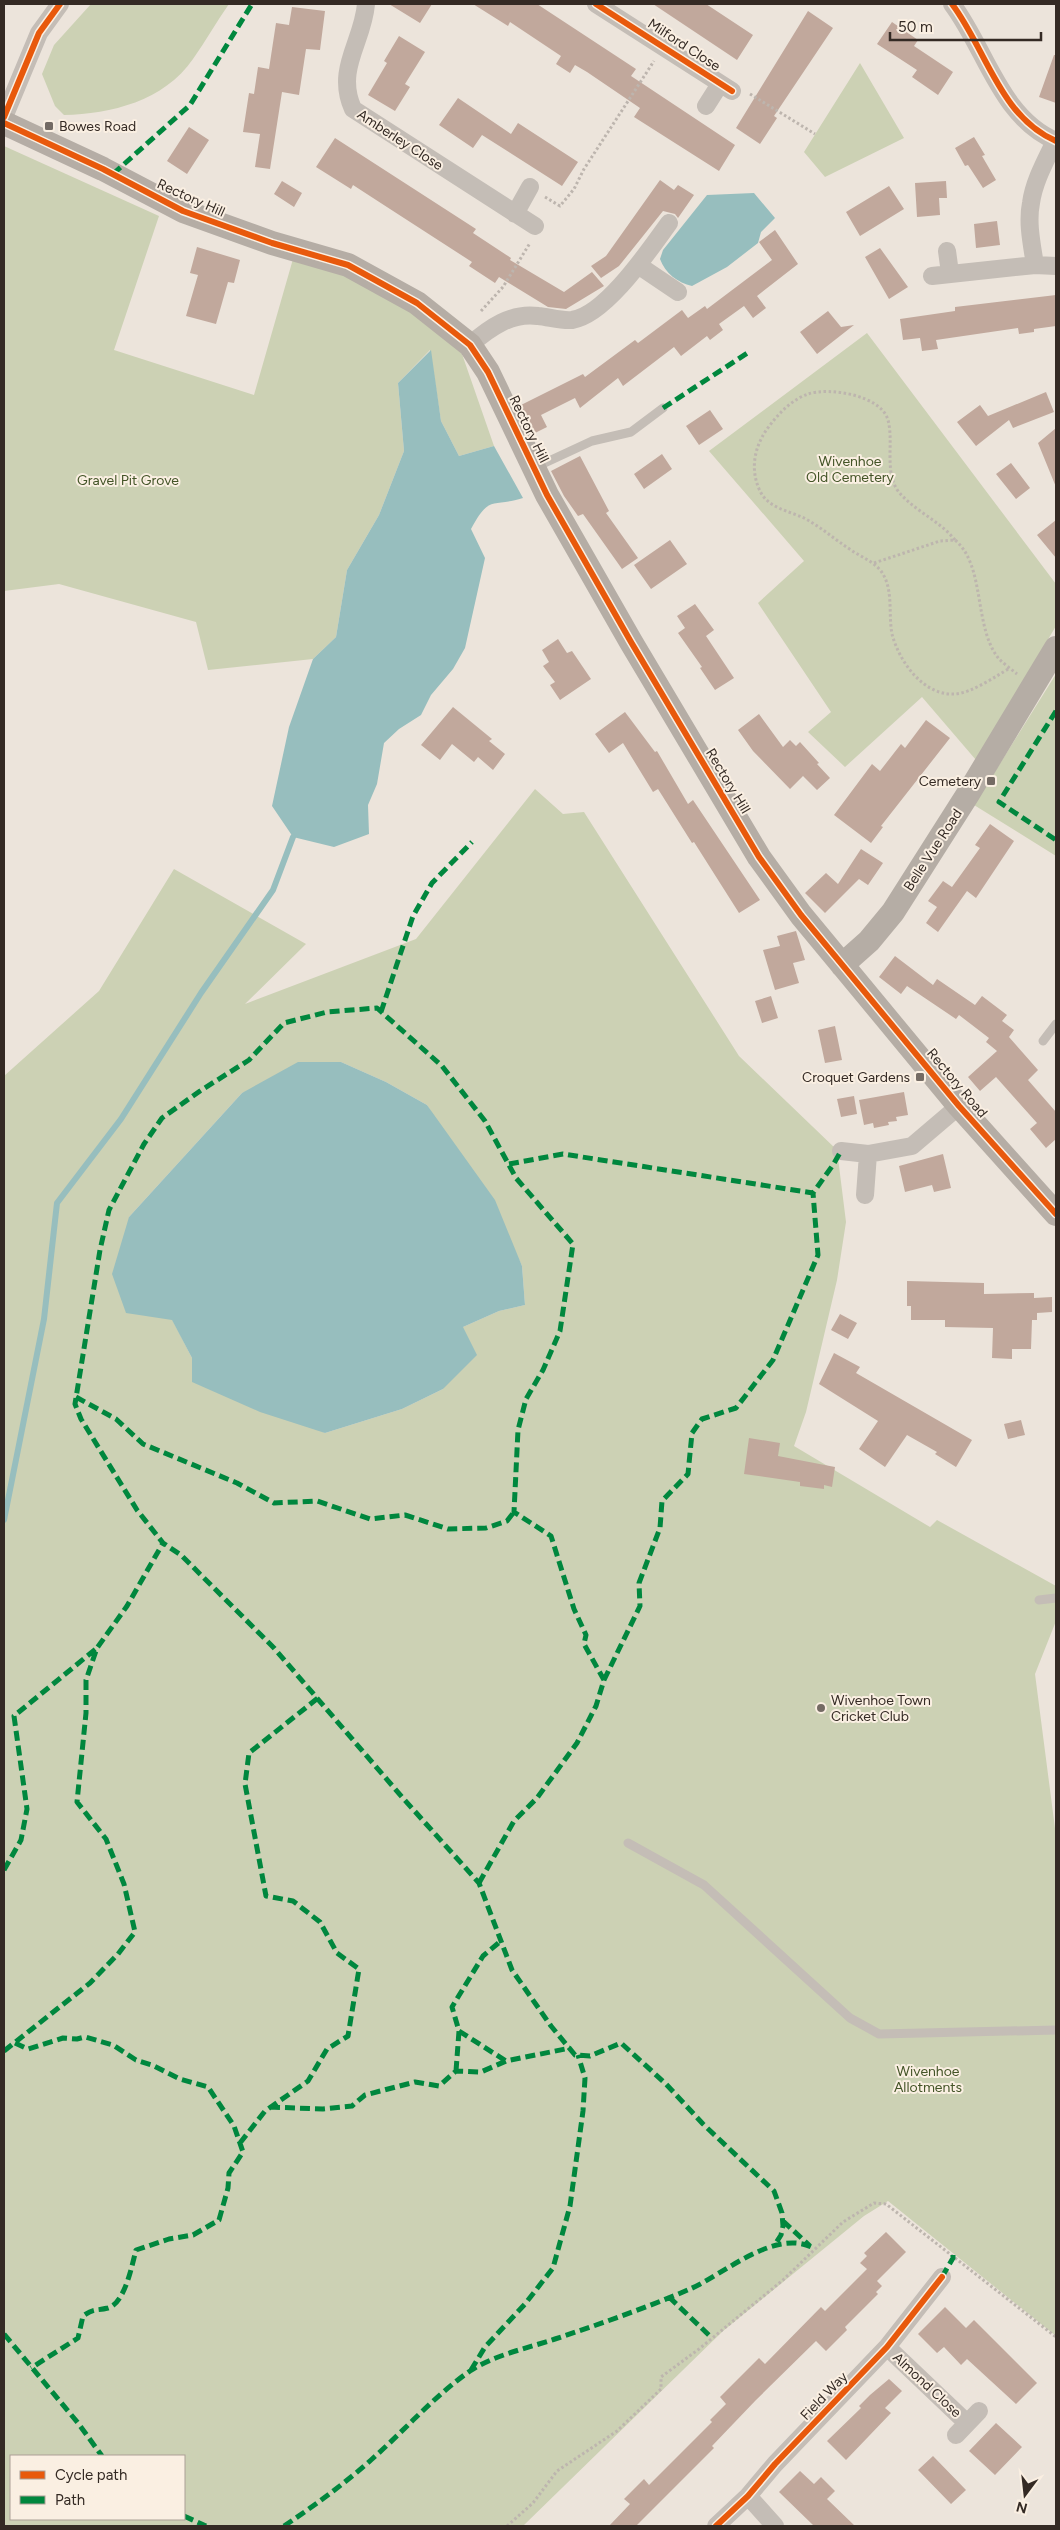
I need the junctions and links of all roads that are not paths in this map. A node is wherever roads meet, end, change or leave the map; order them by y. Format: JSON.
{"nodes":[{"id":1,"x":60,"y":4,"type":"edge"},
{"id":2,"x":366,"y":4,"type":"edge"},
{"id":3,"x":596,"y":4,"type":"edge"},
{"id":4,"x":952,"y":4,"type":"edge"},
{"id":5,"x":706,"y":106,"type":"dead end"},
{"id":6,"x":4,"y":117,"type":"edge"},
{"id":7,"x":4,"y":123,"type":"edge"},
{"id":8,"x":1056,"y":141,"type":"edge"},
{"id":9,"x":530,"y":187,"type":"road end"},
{"id":10,"x":515,"y":214,"type":"junction"},
{"id":11,"x":669,"y":223,"type":"dead end"},
{"id":12,"x":533,"y":233,"type":"road end"},
{"id":13,"x":947,"y":251,"type":"dead end"},
{"id":14,"x":638,"y":265,"type":"junction"},
{"id":15,"x":1035,"y":265,"type":"junction"},
{"id":16,"x":1056,"y":266,"type":"edge"},
{"id":17,"x":950,"y":273,"type":"junction"},
{"id":18,"x":932,"y":276,"type":"dead end"},
{"id":19,"x":678,"y":292,"type":"dead end"},
{"id":20,"x":473,"y":342,"type":"junction"},
{"id":21,"x":663,"y":408,"type":"dead end"},
{"id":22,"x":534,"y":468,"type":"junction"},
{"id":23,"x":1056,"y":648,"type":"edge"},
{"id":24,"x":842,"y":965,"type":"junction"},
{"id":25,"x":1056,"y":1024,"type":"edge"},
{"id":26,"x":1043,"y":1042,"type":"dead end"},
{"id":27,"x":959,"y":1106,"type":"junction"},
{"id":28,"x":841,"y":1151,"type":"dead end"},
{"id":29,"x":868,"y":1154,"type":"junction"},
{"id":30,"x":865,"y":1196,"type":"dead end"},
{"id":31,"x":1054,"y":1205,"type":"edge"},
{"id":32,"x":1056,"y":1598,"type":"edge"},
{"id":33,"x":1039,"y":1600,"type":"dead end"},
{"id":34,"x":628,"y":1843,"type":"dead end"},
{"id":35,"x":1056,"y":2030,"type":"edge"},
{"id":36,"x":942,"y":2277,"type":"dead end"},
{"id":37,"x":887,"y":2347,"type":"junction"},
{"id":38,"x":967,"y":2423,"type":"dead end"},
{"id":39,"x":748,"y":2496,"type":"junction"},
{"id":40,"x":716,"y":2526,"type":"edge"},
{"id":41,"x":775,"y":2526,"type":"edge"}],
"edges":[{"from":1,"to":6,"type":"street"},
{"from":2,"to":10,"type":"street","name":"Amberley Close"},
{"from":3,"to":5,"type":"street","name":"Milford Close"},
{"from":4,"to":8,"type":"street"},
{"from":7,"to":20,"type":"street","name":"Rectory Hill"},
{"from":8,"to":15,"type":"street"},
{"from":9,"to":10,"type":"street"},
{"from":10,"to":12,"type":"street","name":"Amberley Close"},
{"from":11,"to":14,"type":"street"},
{"from":13,"to":17,"type":"street"},
{"from":14,"to":19,"type":"street"},
{"from":14,"to":20,"type":"street"},
{"from":15,"to":16,"type":"street"},
{"from":15,"to":17,"type":"street"},
{"from":17,"to":18,"type":"street"},
{"from":20,"to":22,"type":"street","name":"Rectory Hill"},
{"from":21,"to":22,"type":"lane"},
{"from":22,"to":24,"type":"street","name":"Rectory Hill"},
{"from":23,"to":24,"type":"street","name":"Belle Vue Road"},
{"from":24,"to":27,"type":"street","name":"Rectory Road"},
{"from":25,"to":26,"type":"lane"},
{"from":27,"to":29,"type":"street"},
{"from":27,"to":31,"type":"street","name":"Rectory Road"},
{"from":28,"to":29,"type":"street"},
{"from":29,"to":30,"type":"street"},
{"from":32,"to":33,"type":"lane"},
{"from":34,"to":35,"type":"lane"},
{"from":36,"to":37,"type":"street","name":"Field Way"},
{"from":37,"to":38,"type":"street","name":"Almond Close"},
{"from":37,"to":39,"type":"street","name":"Field Way"},
{"from":39,"to":40,"type":"street","name":"Field Way"},
{"from":39,"to":41,"type":"street"}]}
